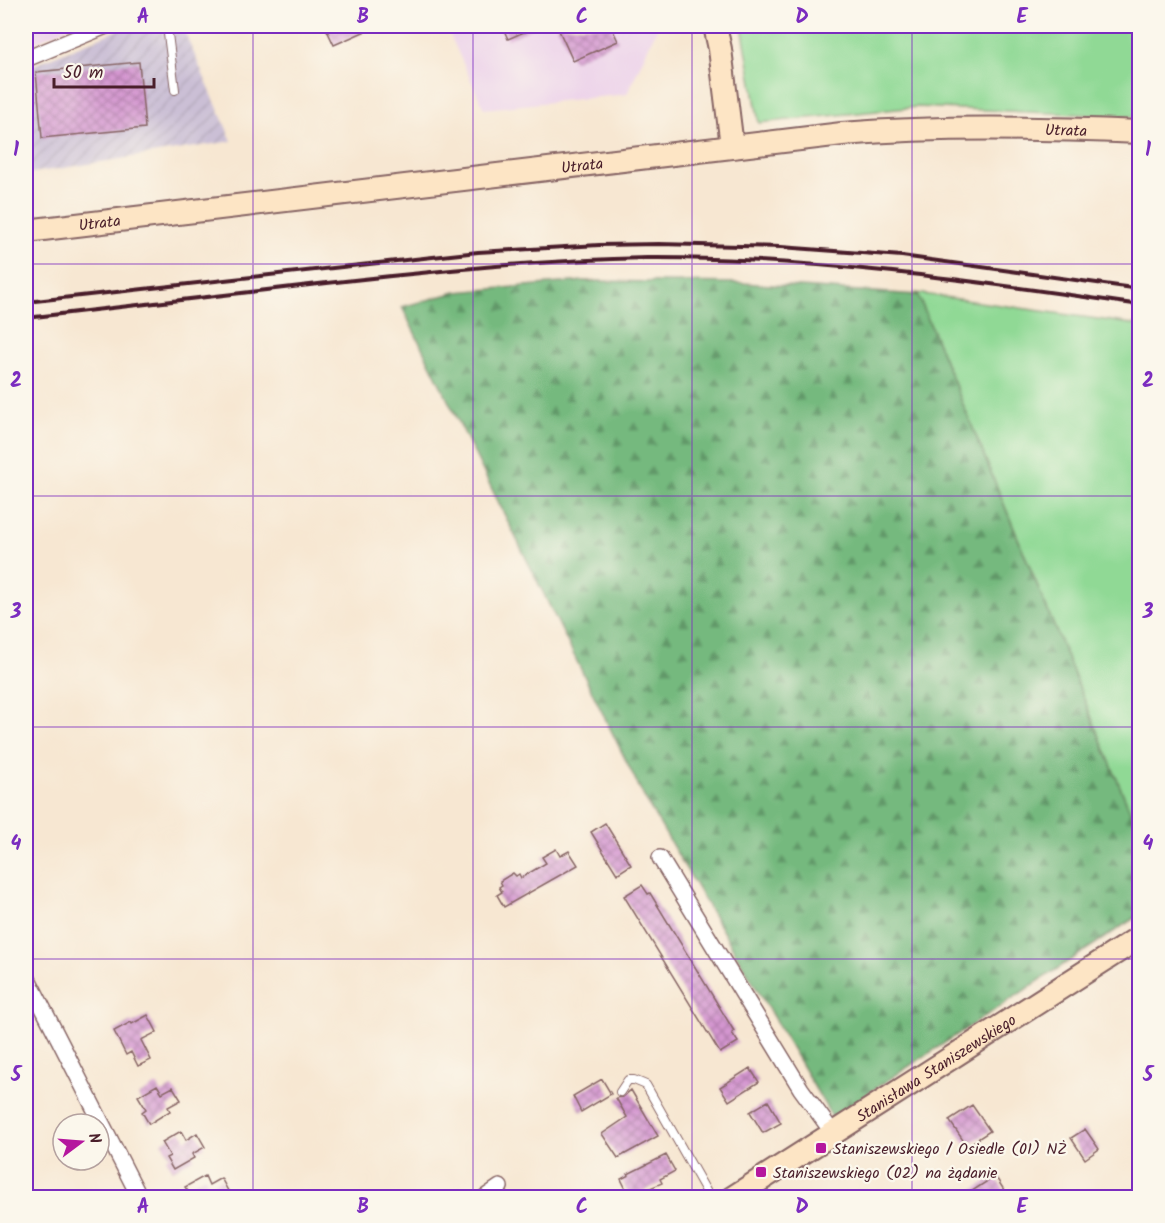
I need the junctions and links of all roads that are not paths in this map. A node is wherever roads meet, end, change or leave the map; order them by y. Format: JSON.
{"nodes":[{"id":1,"x":106,"y":26,"type":"edge"},
{"id":2,"x":167,"y":26,"type":"edge"},
{"id":3,"x":715,"y":26,"type":"edge"},
{"id":4,"x":26,"y":59,"type":"edge"},
{"id":5,"x":175,"y":90,"type":"dead end"},
{"id":6,"x":1140,"y":132,"type":"edge"},
{"id":7,"x":732,"y":146,"type":"junction"},
{"id":8,"x":26,"y":231,"type":"edge"},
{"id":9,"x":660,"y":858,"type":"dead end"},
{"id":10,"x":1140,"y":937,"type":"edge"},
{"id":11,"x":26,"y":975,"type":"edge"},
{"id":12,"x":620,"y":1092,"type":"dead end"},
{"id":13,"x":833,"y":1133,"type":"junction"},
{"id":14,"x":500,"y":1187,"type":"dead end"},
{"id":15,"x":140,"y":1197,"type":"edge"},
{"id":16,"x":484,"y":1197,"type":"edge"},
{"id":17,"x":710,"y":1197,"type":"edge"},
{"id":18,"x":732,"y":1197,"type":"edge"}],
"edges":[{"from":1,"to":4,"type":"street"},
{"from":2,"to":5,"type":"lane"},
{"from":3,"to":7,"type":"main road"},
{"from":6,"to":7,"type":"main road","name":"Utrata"},
{"from":7,"to":8,"type":"main road","name":"Utrata"},
{"from":9,"to":13,"type":"street"},
{"from":10,"to":13,"type":"main road","name":"Stanisława Staniszewskiego"},
{"from":11,"to":15,"type":"street"},
{"from":12,"to":17,"type":"lane"},
{"from":13,"to":18,"type":"main road","name":"Stanisława Staniszewskiego"},
{"from":14,"to":16,"type":"street"}]}
